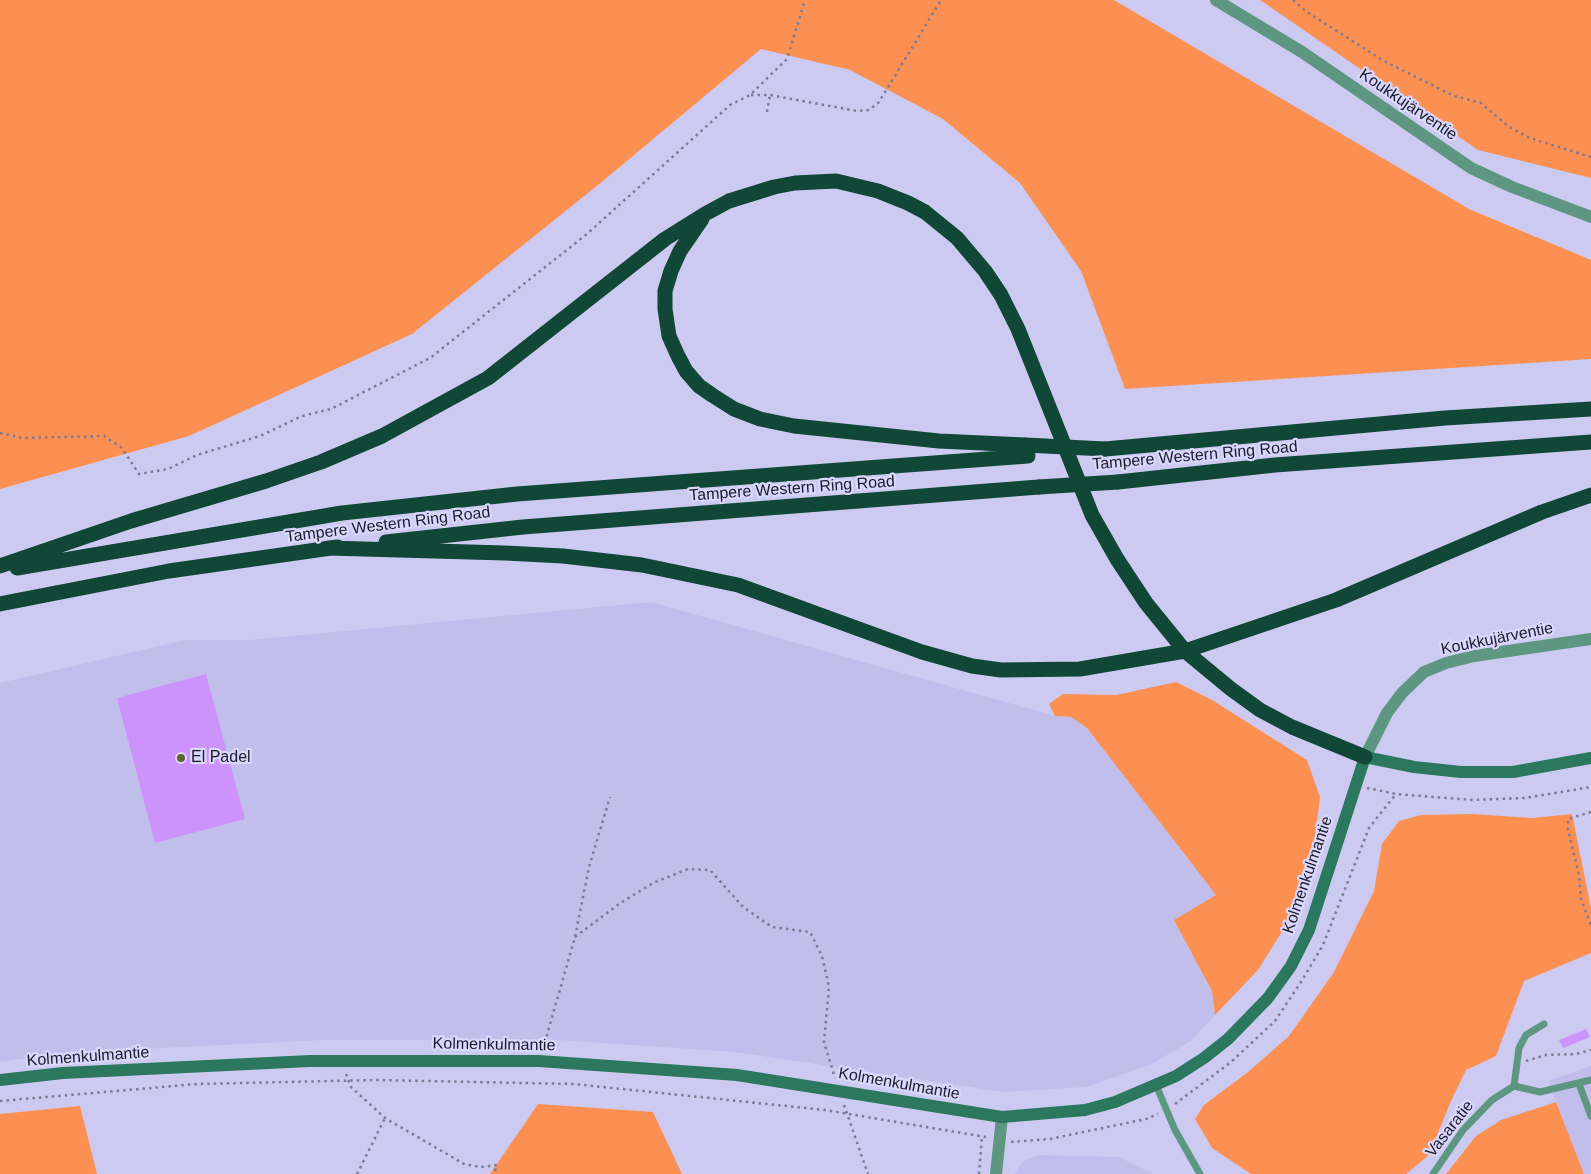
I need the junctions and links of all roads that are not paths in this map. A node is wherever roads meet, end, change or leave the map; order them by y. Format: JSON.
{"nodes":[{"id":1,"x":1216,"y":0,"type":"edge"},
{"id":2,"x":706,"y":214,"type":"junction"},
{"id":3,"x":1591,"y":217,"type":"edge"},
{"id":4,"x":1591,"y":409,"type":"edge"},
{"id":5,"x":1591,"y":442,"type":"edge"},
{"id":6,"x":1027,"y":451,"type":"junction"},
{"id":7,"x":1591,"y":495,"type":"edge"},
{"id":8,"x":328,"y":548,"type":"junction"},
{"id":9,"x":0,"y":566,"type":"edge"},
{"id":10,"x":0,"y":571,"type":"edge"},
{"id":11,"x":0,"y":604,"type":"edge"},
{"id":12,"x":1591,"y":639,"type":"edge"},
{"id":13,"x":1185,"y":651,"type":"junction"},
{"id":14,"x":1365,"y":756,"type":"junction"},
{"id":15,"x":1591,"y":758,"type":"edge"},
{"id":16,"x":1544,"y":1024,"type":"dead end"},
{"id":17,"x":0,"y":1080,"type":"edge"},
{"id":18,"x":1591,"y":1080,"type":"edge"},
{"id":19,"x":1579,"y":1084,"type":"junction"},
{"id":20,"x":1156,"y":1085,"type":"junction"},
{"id":21,"x":1514,"y":1086,"type":"junction"},
{"id":22,"x":1591,"y":1116,"type":"edge"},
{"id":23,"x":1002,"y":1118,"type":"junction"},
{"id":24,"x":996,"y":1174,"type":"edge"},
{"id":25,"x":1200,"y":1174,"type":"edge"},
{"id":26,"x":1433,"y":1174,"type":"edge"}],
"edges":[{"from":1,"to":3,"type":"street","name":"Koukkujärventie"},
{"from":2,"to":6,"type":"highway"},
{"from":2,"to":9,"type":"highway"},
{"from":2,"to":13,"type":"highway"},
{"from":4,"to":6,"type":"highway","name":"Tampere Western Ring Road","bridge":true},
{"from":5,"to":8,"type":"highway","name":"Tampere Western Ring Road","bridge":true},
{"from":6,"to":10,"type":"highway","name":"Tampere Western Ring Road"},
{"from":7,"to":13,"type":"highway"},
{"from":8,"to":11,"type":"highway","name":"Tampere Western Ring Road"},
{"from":8,"to":13,"type":"highway"},
{"from":12,"to":14,"type":"street","name":"Koukkujärventie"},
{"from":13,"to":14,"type":"highway"},
{"from":14,"to":15,"type":"street"},
{"from":14,"to":20,"type":"street","name":"Kolmenkulmantie"},
{"from":16,"to":21,"type":"lane"},
{"from":17,"to":23,"type":"street","name":"Kolmenkulmantie"},
{"from":18,"to":19,"type":"lane"},
{"from":19,"to":21,"type":"lane"},
{"from":19,"to":22,"type":"lane"},
{"from":20,"to":23,"type":"street","name":"Kolmenkulmantie"},
{"from":20,"to":25,"type":"lane"},
{"from":21,"to":26,"type":"lane","name":"Vasaratie"},
{"from":23,"to":24,"type":"street"}]}
